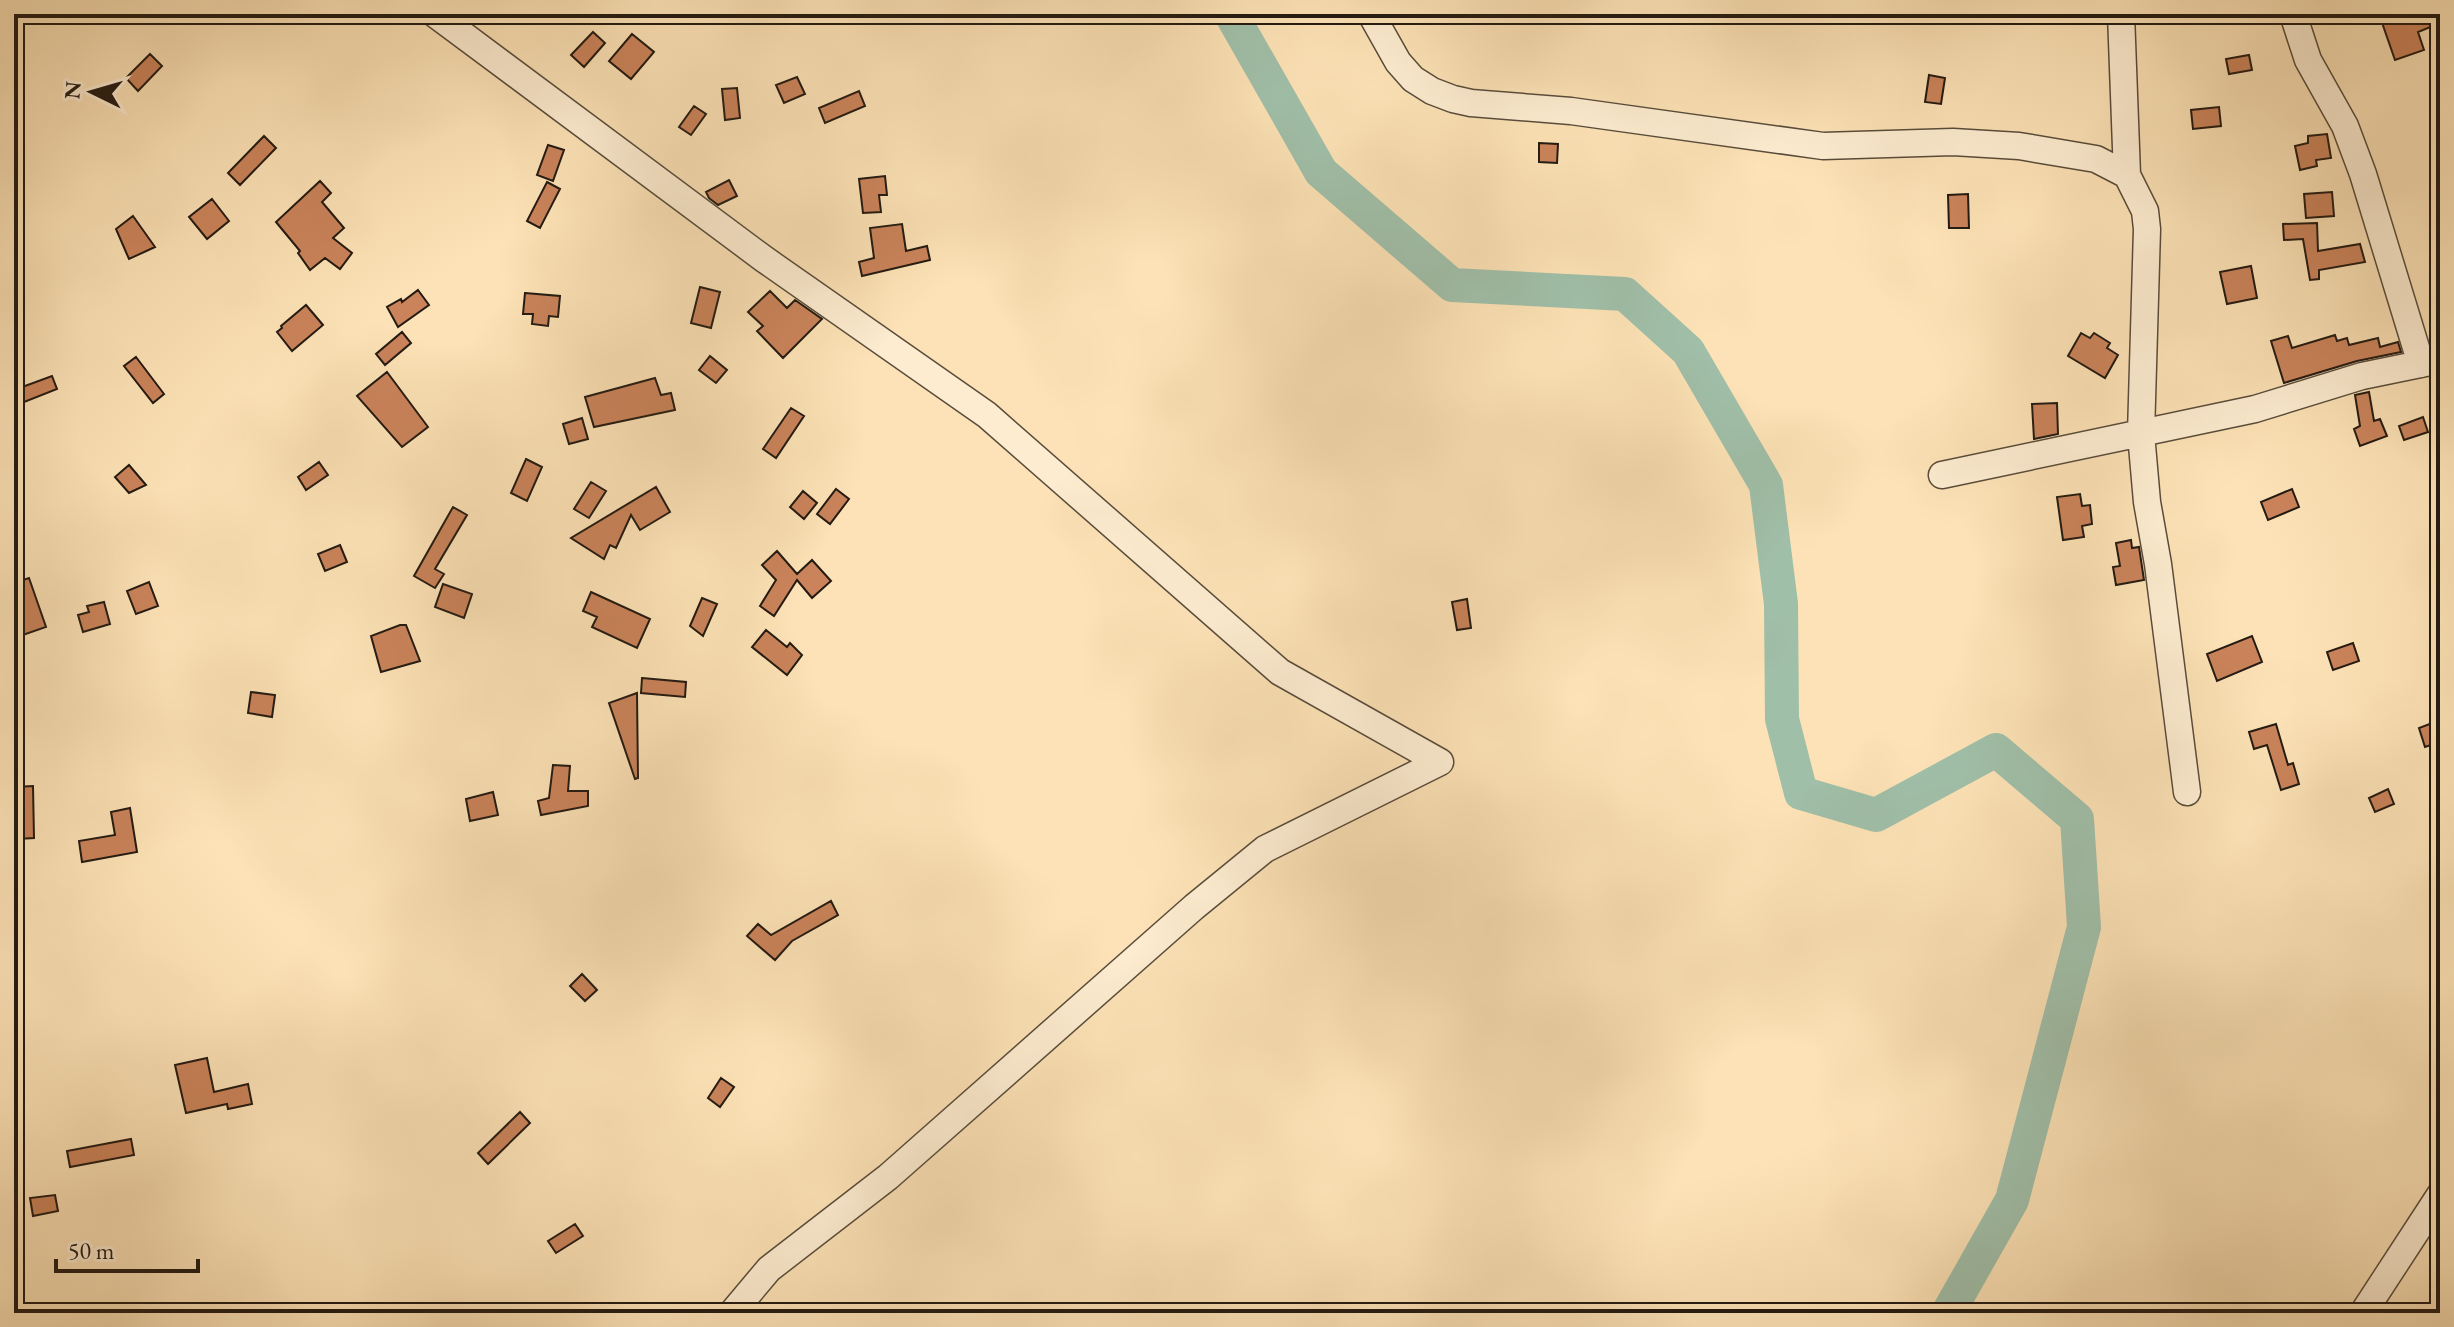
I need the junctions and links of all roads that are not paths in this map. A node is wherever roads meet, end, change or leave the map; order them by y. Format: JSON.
{"nodes":[{"id":1,"x":435,"y":14,"type":"edge"},
{"id":2,"x":1371,"y":14,"type":"edge"},
{"id":3,"x":2121,"y":14,"type":"edge"},
{"id":4,"x":2293,"y":14,"type":"edge"},
{"id":5,"x":2127,"y":175,"type":"junction"},
{"id":6,"x":2430,"y":362,"type":"edge"},
{"id":7,"x":2141,"y":434,"type":"junction"},
{"id":8,"x":1942,"y":475,"type":"dead end"},
{"id":9,"x":2187,"y":792,"type":"dead end"},
{"id":10,"x":2440,"y":1195,"type":"edge"},
{"id":11,"x":732,"y":1313,"type":"edge"},
{"id":12,"x":2363,"y":1313,"type":"edge"}],
"edges":[{"from":1,"to":11,"type":"street"},
{"from":2,"to":5,"type":"street"},
{"from":3,"to":5,"type":"street"},
{"from":4,"to":6,"type":"street"},
{"from":5,"to":7,"type":"street"},
{"from":6,"to":7,"type":"street"},
{"from":7,"to":8,"type":"street"},
{"from":7,"to":9,"type":"street"},
{"from":10,"to":12,"type":"street"}]}
